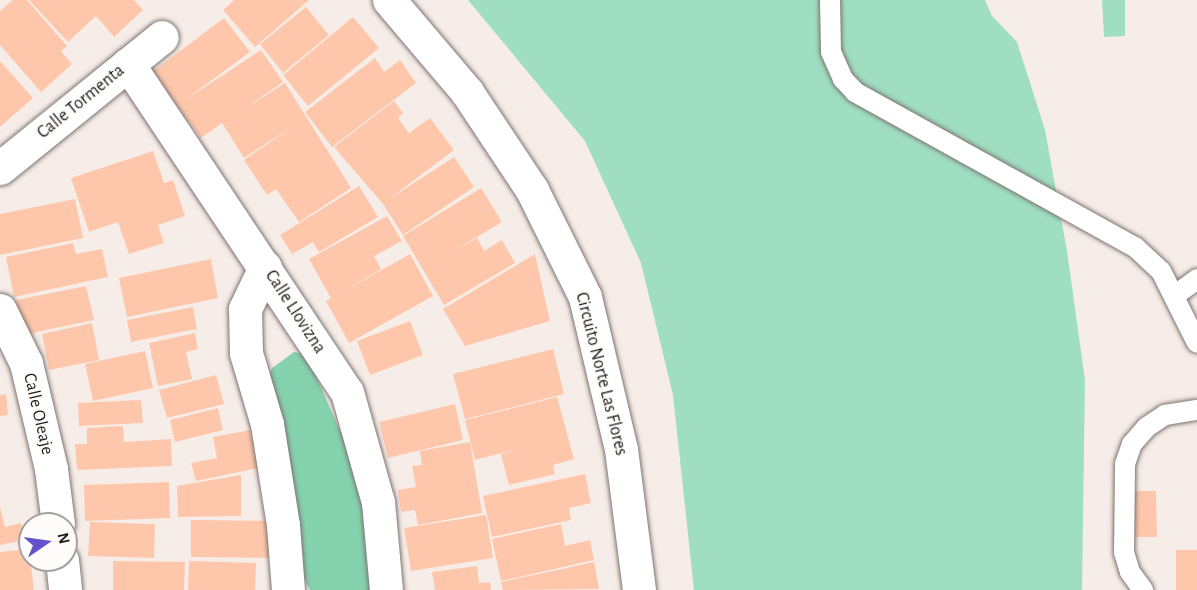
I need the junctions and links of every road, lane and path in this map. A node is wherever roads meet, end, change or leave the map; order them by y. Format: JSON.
{"nodes":[{"id":1,"x":389,"y":0,"type":"edge"},
{"id":2,"x":830,"y":0,"type":"edge"},
{"id":3,"x":162,"y":37,"type":"dead end"},
{"id":4,"x":128,"y":64,"type":"junction"},
{"id":5,"x":0,"y":168,"type":"edge"},
{"id":6,"x":265,"y":267,"type":"junction"},
{"id":7,"x":1197,"y":279,"type":"edge"},
{"id":8,"x":1174,"y":296,"type":"junction"},
{"id":9,"x":0,"y":310,"type":"edge"},
{"id":10,"x":1197,"y":343,"type":"edge"},
{"id":11,"x":1197,"y":410,"type":"edge"},
{"id":12,"x":56,"y":512,"type":"edge"},
{"id":13,"x":63,"y":572,"type":"edge"},
{"id":14,"x":65,"y":590,"type":"edge"},
{"id":15,"x":288,"y":590,"type":"edge"},
{"id":16,"x":386,"y":590,"type":"edge"},
{"id":17,"x":639,"y":590,"type":"edge"},
{"id":18,"x":1143,"y":590,"type":"edge"}],
"edges":[{"from":1,"to":17,"type":"street","name":"Circuito Norte Las Flores"},
{"from":2,"to":8,"type":"lane"},
{"from":3,"to":4,"type":"street","name":"Calle Tormenta"},
{"from":4,"to":5,"type":"street","name":"Calle Tormenta"},
{"from":4,"to":6,"type":"street","name":"Calle Llovizna"},
{"from":6,"to":15,"type":"street"},
{"from":6,"to":16,"type":"street","name":"Calle Llovizna"},
{"from":7,"to":8,"type":"lane"},
{"from":8,"to":10,"type":"lane"},
{"from":9,"to":12,"type":"street","name":"Calle Oleaje"},
{"from":11,"to":18,"type":"lane"},
{"from":13,"to":14,"type":"street"}]}
